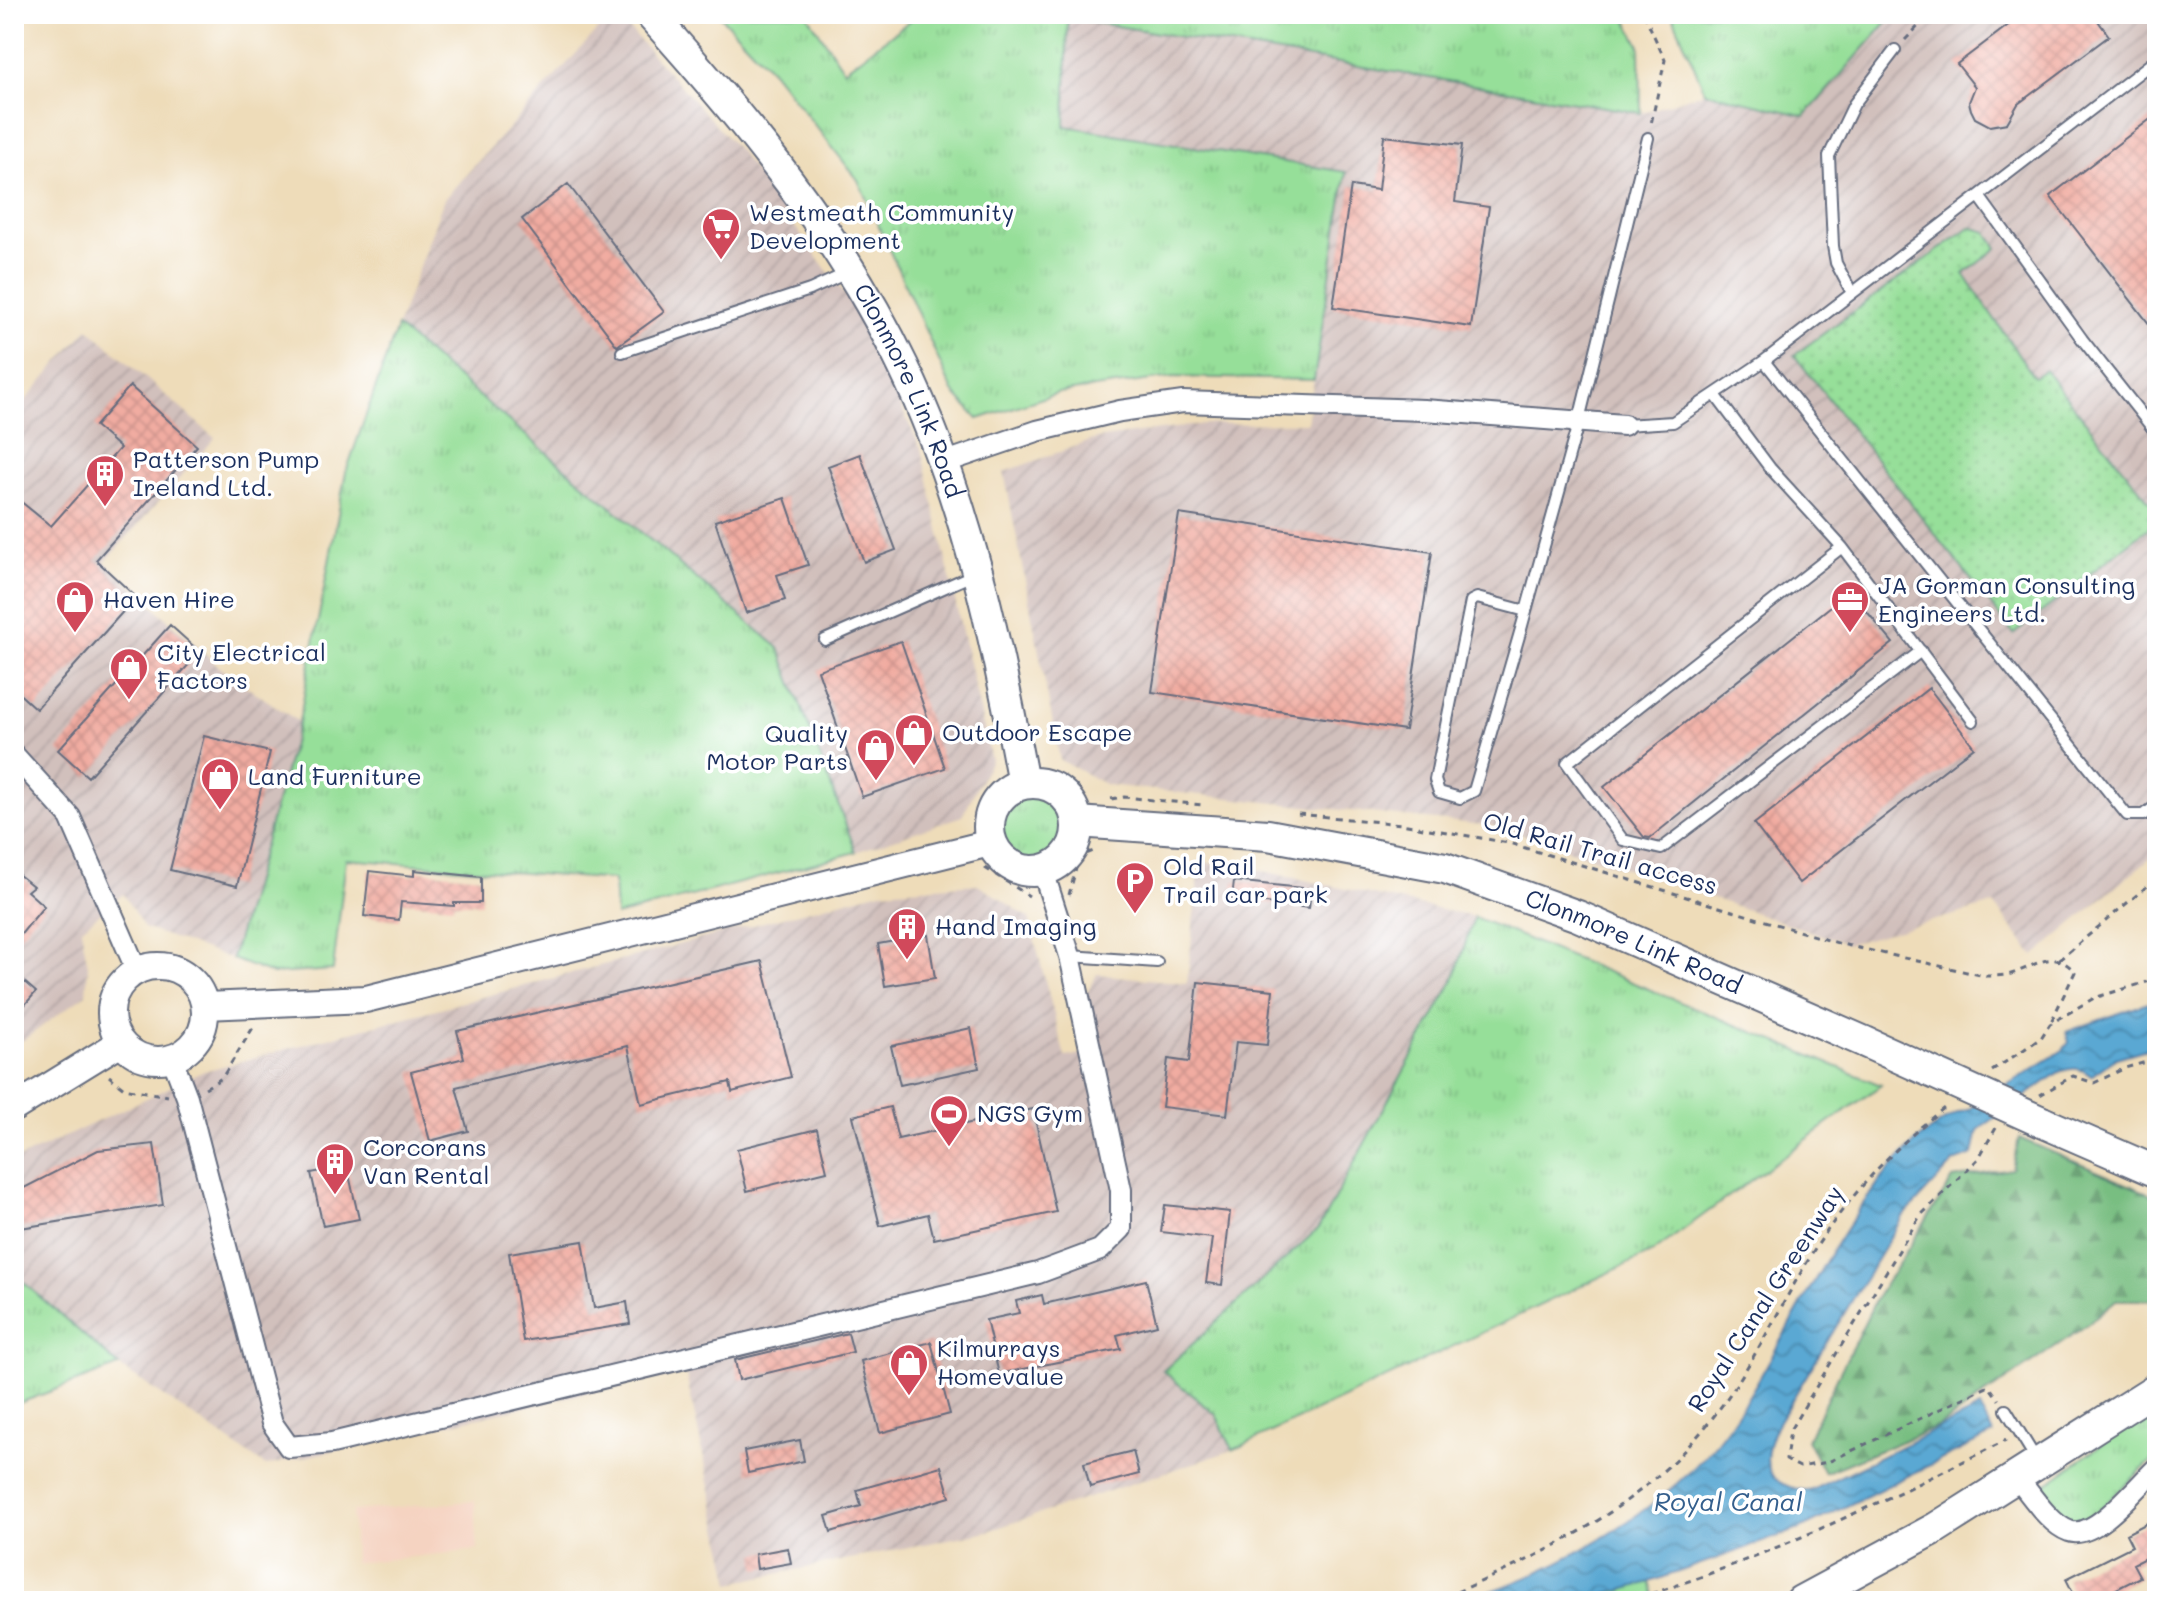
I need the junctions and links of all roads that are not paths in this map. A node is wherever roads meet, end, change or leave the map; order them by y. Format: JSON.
{"nodes":[{"id":1,"x":650,"y":14,"type":"edge"},
{"id":2,"x":1895,"y":50,"type":"road end"},
{"id":3,"x":2157,"y":59,"type":"edge"},
{"id":4,"x":1648,"y":138,"type":"road end"},
{"id":5,"x":1979,"y":196,"type":"junction"},
{"id":6,"x":849,"y":272,"type":"junction"},
{"id":7,"x":1852,"y":293,"type":"junction"},
{"id":8,"x":622,"y":352,"type":"dead end"},
{"id":9,"x":1764,"y":361,"type":"junction"},
{"id":10,"x":1716,"y":396,"type":"junction"},
{"id":11,"x":1579,"y":420,"type":"junction"},
{"id":12,"x":1624,"y":425,"type":"joint"},
{"id":13,"x":2157,"y":434,"type":"edge"},
{"id":14,"x":943,"y":463,"type":"junction"},
{"id":15,"x":1842,"y":547,"type":"junction"},
{"id":16,"x":976,"y":573,"type":"junction"},
{"id":17,"x":1526,"y":611,"type":"junction"},
{"id":18,"x":825,"y":640,"type":"dead end"},
{"id":19,"x":1921,"y":651,"type":"junction"},
{"id":20,"x":1973,"y":721,"type":"dead end"},
{"id":21,"x":14,"y":755,"type":"edge"},
{"id":22,"x":1023,"y":783,"type":"junction"},
{"id":23,"x":2157,"y":805,"type":"edge"},
{"id":24,"x":1075,"y":815,"type":"junction"},
{"id":25,"x":990,"y":843,"type":"junction"},
{"id":26,"x":1043,"y":871,"type":"junction"},
{"id":27,"x":1070,"y":956,"type":"junction"},
{"id":28,"x":1157,"y":962,"type":"dead end"},
{"id":29,"x":137,"y":971,"type":"junction"},
{"id":30,"x":205,"y":1006,"type":"junction"},
{"id":31,"x":121,"y":1042,"type":"junction"},
{"id":32,"x":172,"y":1058,"type":"junction"},
{"id":33,"x":14,"y":1108,"type":"edge"},
{"id":34,"x":2157,"y":1172,"type":"edge"},
{"id":35,"x":2157,"y":1388,"type":"edge"},
{"id":36,"x":2006,"y":1410,"type":"road end"},
{"id":37,"x":2157,"y":1468,"type":"edge"},
{"id":38,"x":2028,"y":1471,"type":"junction"},
{"id":39,"x":1807,"y":1600,"type":"edge"}],
"edges":[{"from":1,"to":6,"type":"main road","name":"Clonmore Link Road"},
{"from":2,"to":7,"type":"lane"},
{"from":3,"to":5,"type":"lane"},
{"from":4,"to":11,"type":"lane"},
{"from":5,"to":7,"type":"lane"},
{"from":5,"to":13,"type":"lane"},
{"from":6,"to":8,"type":"lane"},
{"from":6,"to":14,"type":"main road","name":"Clonmore Link Road"},
{"from":7,"to":9,"type":"lane"},
{"from":9,"to":10,"type":"lane"},
{"from":9,"to":23,"type":"lane"},
{"from":10,"to":12,"type":"lane"},
{"from":10,"to":15,"type":"lane"},
{"from":11,"to":12,"type":"street"},
{"from":11,"to":14,"type":"street"},
{"from":11,"to":17,"type":"lane"},
{"from":14,"to":16,"type":"main road","name":"Clonmore Link Road"},
{"from":15,"to":19,"type":"lane"},
{"from":15,"to":19,"type":"lane"},
{"from":16,"to":18,"type":"lane"},
{"from":16,"to":22,"type":"main road","name":"Clonmore Link Road"},
{"from":17,"to":17,"type":"lane"},
{"from":19,"to":20,"type":"lane"},
{"from":21,"to":29,"type":"street"},
{"from":22,"to":24,"type":"main road"},
{"from":22,"to":25,"type":"main road"},
{"from":24,"to":26,"type":"main road"},
{"from":24,"to":34,"type":"main road","name":"Clonmore Link Road","bridge":true},
{"from":25,"to":26,"type":"main road"},
{"from":25,"to":30,"type":"street"},
{"from":26,"to":27,"type":"street"},
{"from":27,"to":28,"type":"lane"},
{"from":27,"to":32,"type":"street"},
{"from":29,"to":30,"type":"street"},
{"from":29,"to":31,"type":"street"},
{"from":30,"to":32,"type":"street"},
{"from":31,"to":32,"type":"street"},
{"from":31,"to":33,"type":"street"},
{"from":35,"to":38,"type":"main road"},
{"from":36,"to":38,"type":"lane"},
{"from":37,"to":38,"type":"street"},
{"from":38,"to":39,"type":"main road"}]}
